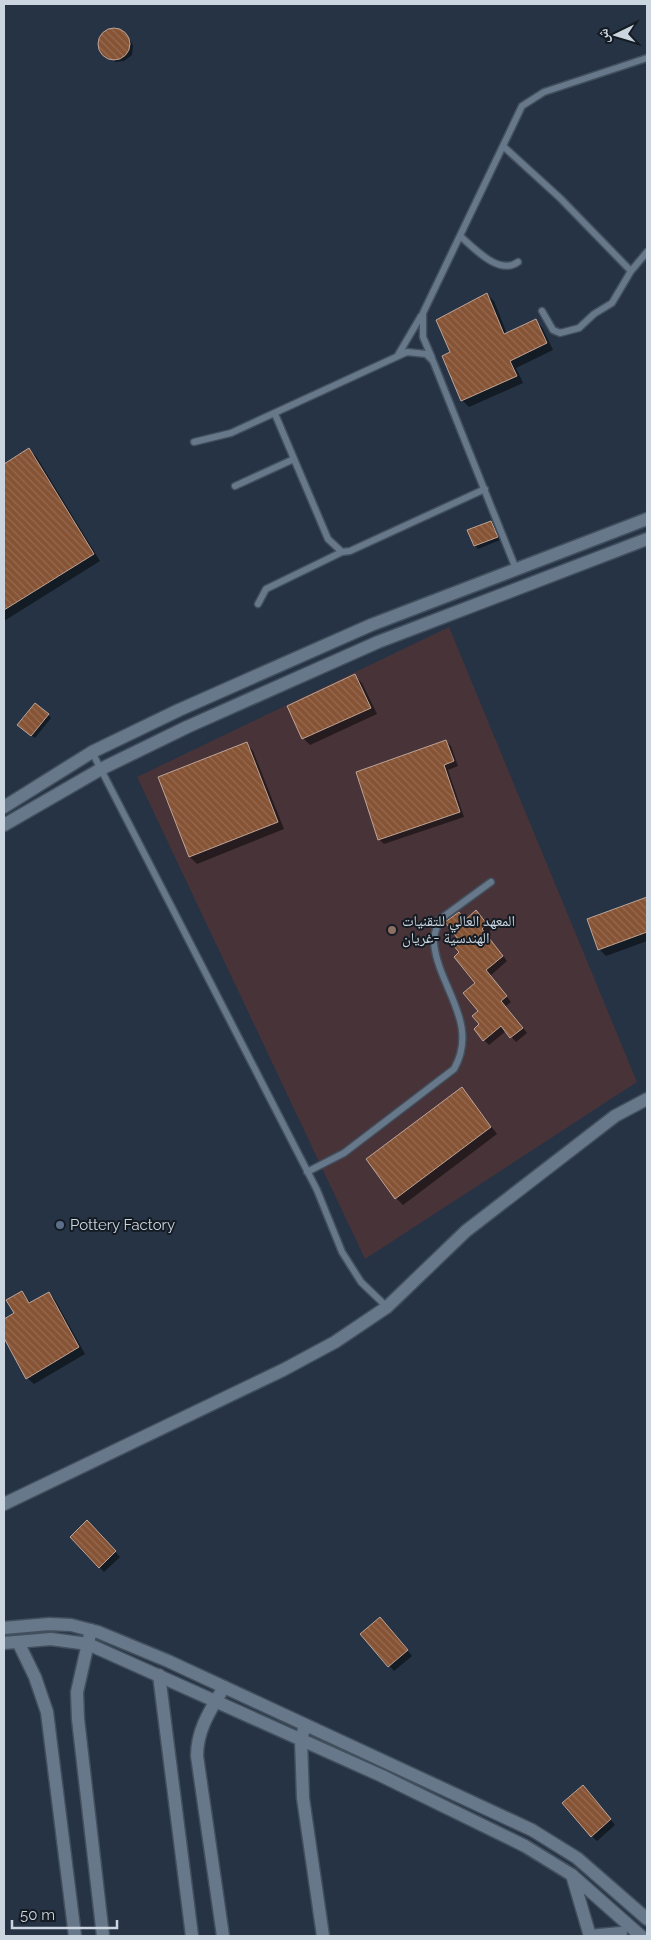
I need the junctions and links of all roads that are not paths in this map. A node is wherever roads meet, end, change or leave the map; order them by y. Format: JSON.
{"nodes":[{"id":1,"x":647,"y":58,"type":"edge"},
{"id":2,"x":503,"y":146,"type":"junction"},
{"id":3,"x":460,"y":236,"type":"junction"},
{"id":4,"x":647,"y":252,"type":"edge"},
{"id":5,"x":518,"y":262,"type":"dead end"},
{"id":6,"x":631,"y":271,"type":"junction"},
{"id":7,"x":542,"y":311,"type":"dead end"},
{"id":8,"x":423,"y":313,"type":"junction"},
{"id":9,"x":398,"y":355,"type":"junction"},
{"id":10,"x":433,"y":361,"type":"junction"},
{"id":11,"x":275,"y":414,"type":"junction"},
{"id":12,"x":194,"y":442,"type":"dead end"},
{"id":13,"x":294,"y":459,"type":"junction"},
{"id":14,"x":235,"y":486,"type":"dead end"},
{"id":15,"x":485,"y":489,"type":"junction"},
{"id":16,"x":647,"y":519,"type":"edge"},
{"id":17,"x":647,"y":539,"type":"edge"},
{"id":18,"x":342,"y":552,"type":"junction"},
{"id":19,"x":516,"y":569,"type":"junction"},
{"id":20,"x":485,"y":581,"type":"junction"},
{"id":21,"x":491,"y":599,"type":"junction"},
{"id":22,"x":258,"y":604,"type":"dead end"},
{"id":23,"x":92,"y":752,"type":"junction"},
{"id":24,"x":101,"y":769,"type":"junction"},
{"id":25,"x":8,"y":805,"type":"edge"},
{"id":26,"x":20,"y":816,"type":"junction"},
{"id":27,"x":4,"y":826,"type":"edge"},
{"id":28,"x":491,"y":882,"type":"dead end"},
{"id":29,"x":647,"y":1099,"type":"edge"},
{"id":30,"x":307,"y":1172,"type":"junction"},
{"id":31,"x":387,"y":1307,"type":"junction"},
{"id":32,"x":4,"y":1504,"type":"edge"},
{"id":33,"x":4,"y":1628,"type":"edge"},
{"id":34,"x":91,"y":1630,"type":"junction"},
{"id":35,"x":18,"y":1642,"type":"junction"},
{"id":36,"x":4,"y":1643,"type":"edge"},
{"id":37,"x":88,"y":1644,"type":"junction"},
{"id":38,"x":159,"y":1675,"type":"junction"},
{"id":39,"x":224,"y":1687,"type":"junction"},
{"id":40,"x":215,"y":1701,"type":"junction"},
{"id":41,"x":305,"y":1725,"type":"junction"},
{"id":42,"x":301,"y":1740,"type":"junction"},
{"id":43,"x":572,"y":1875,"type":"junction"},
{"id":44,"x":644,"y":1916,"type":"edge"},
{"id":45,"x":623,"y":1932,"type":"edge"},
{"id":46,"x":75,"y":1936,"type":"edge"},
{"id":47,"x":103,"y":1936,"type":"edge"},
{"id":48,"x":192,"y":1936,"type":"edge"},
{"id":49,"x":223,"y":1936,"type":"edge"},
{"id":50,"x":323,"y":1936,"type":"edge"},
{"id":51,"x":589,"y":1936,"type":"edge"},
{"id":52,"x":641,"y":1936,"type":"edge"}],
"edges":[{"from":1,"to":2,"type":"lane"},
{"from":2,"to":3,"type":"lane"},
{"from":2,"to":6,"type":"lane"},
{"from":3,"to":5,"type":"lane"},
{"from":3,"to":8,"type":"lane"},
{"from":4,"to":6,"type":"lane"},
{"from":6,"to":7,"type":"lane"},
{"from":8,"to":9,"type":"lane"},
{"from":8,"to":10,"type":"lane"},
{"from":9,"to":10,"type":"lane"},
{"from":9,"to":11,"type":"lane"},
{"from":10,"to":15,"type":"lane"},
{"from":11,"to":12,"type":"lane"},
{"from":11,"to":13,"type":"lane"},
{"from":13,"to":14,"type":"lane"},
{"from":13,"to":18,"type":"lane"},
{"from":15,"to":18,"type":"lane"},
{"from":15,"to":19,"type":"lane"},
{"from":16,"to":19,"type":"main road"},
{"from":17,"to":21,"type":"main road"},
{"from":18,"to":22,"type":"lane"},
{"from":19,"to":20,"type":"main road"},
{"from":20,"to":21,"type":"main road"},
{"from":20,"to":23,"type":"main road"},
{"from":21,"to":24,"type":"main road"},
{"from":23,"to":24,"type":"lane"},
{"from":23,"to":25,"type":"main road"},
{"from":24,"to":26,"type":"main road"},
{"from":24,"to":30,"type":"lane"},
{"from":25,"to":26,"type":"main road"},
{"from":26,"to":27,"type":"main road"},
{"from":28,"to":30,"type":"lane"},
{"from":29,"to":31,"type":"main road"},
{"from":30,"to":31,"type":"lane"},
{"from":31,"to":32,"type":"main road"},
{"from":33,"to":34,"type":"main road"},
{"from":34,"to":37,"type":"main road"},
{"from":34,"to":39,"type":"main road"},
{"from":35,"to":36,"type":"main road"},
{"from":35,"to":37,"type":"main road"},
{"from":35,"to":46,"type":"main road"},
{"from":37,"to":38,"type":"main road"},
{"from":37,"to":47,"type":"main road"},
{"from":38,"to":40,"type":"main road"},
{"from":38,"to":48,"type":"main road"},
{"from":39,"to":40,"type":"main road"},
{"from":39,"to":41,"type":"main road"},
{"from":40,"to":42,"type":"main road"},
{"from":40,"to":49,"type":"main road"},
{"from":41,"to":42,"type":"main road"},
{"from":41,"to":44,"type":"main road"},
{"from":42,"to":43,"type":"main road"},
{"from":42,"to":50,"type":"main road"},
{"from":43,"to":45,"type":"main road"},
{"from":43,"to":51,"type":"main road"},
{"from":44,"to":45,"type":"main road"},
{"from":45,"to":51,"type":"main road"},
{"from":45,"to":52,"type":"main road"}]}
